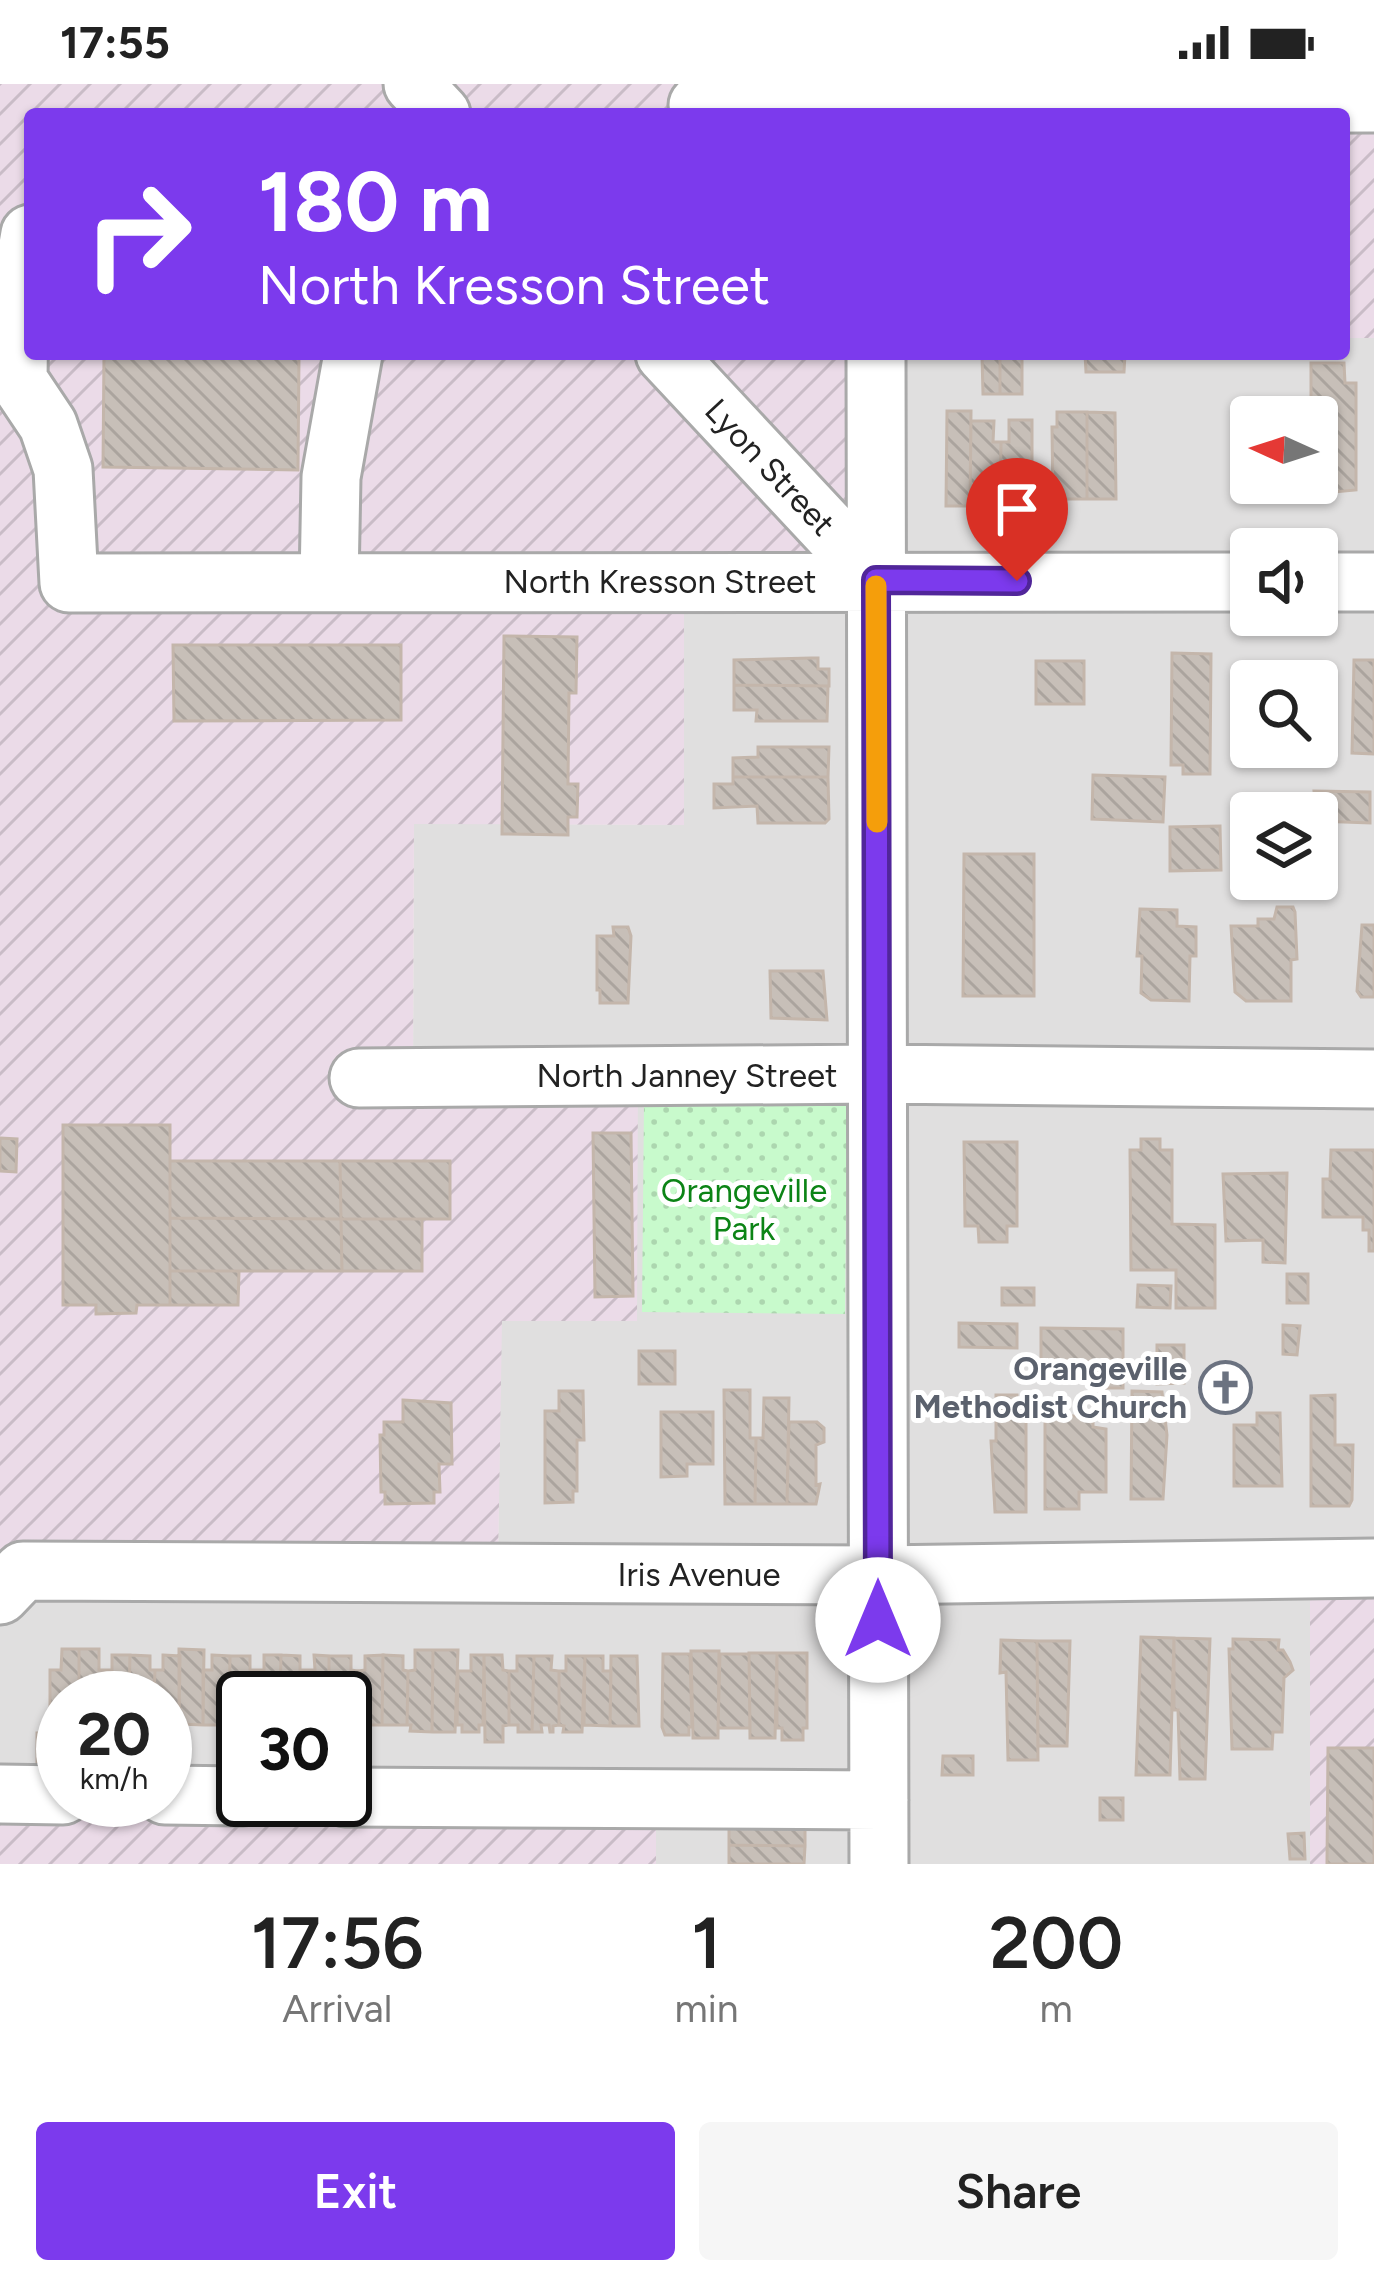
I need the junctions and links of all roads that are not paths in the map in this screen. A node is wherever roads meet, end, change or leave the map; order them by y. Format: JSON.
{"nodes":[{"id":1,"x":413,"y":84,"type":"edge"},
{"id":2,"x":1374,"y":103,"type":"edge"},
{"id":3,"x":698,"y":105,"type":"dead end"},
{"id":4,"x":435,"y":108,"type":"edge"},
{"id":5,"x":805,"y":108,"type":"edge"},
{"id":6,"x":1019,"y":108,"type":"edge"},
{"id":7,"x":24,"y":268,"type":"edge"},
{"id":8,"x":352,"y":360,"type":"edge"},
{"id":9,"x":671,"y":360,"type":"edge"},
{"id":10,"x":876,"y":360,"type":"edge"},
{"id":11,"x":876,"y":580,"type":"junction"},
{"id":12,"x":1230,"y":581,"type":"edge"},
{"id":13,"x":328,"y":582,"type":"junction"},
{"id":14,"x":1338,"y":582,"type":"edge"},
{"id":15,"x":1374,"y":582,"type":"edge"},
{"id":16,"x":877,"y":1074,"type":"junction"},
{"id":17,"x":359,"y":1078,"type":"dead end"},
{"id":18,"x":1374,"y":1079,"type":"edge"},
{"id":19,"x":1374,"y":1568,"type":"edge"},
{"id":20,"x":878,"y":1575,"type":"junction"},
{"id":21,"x":12,"y":1583,"type":"edge"},
{"id":22,"x":0,"y":1794,"type":"edge"},
{"id":23,"x":36,"y":1795,"type":"edge"},
{"id":24,"x":372,"y":1797,"type":"edge"},
{"id":25,"x":879,"y":1800,"type":"junction"},
{"id":26,"x":879,"y":1864,"type":"edge"}],
"edges":[{"from":1,"to":4,"type":"street"},
{"from":2,"to":6,"type":"street"},
{"from":3,"to":5,"type":"street"},
{"from":7,"to":13,"type":"street","name":"North Kresson Street"},
{"from":8,"to":13,"type":"street"},
{"from":9,"to":11,"type":"street","name":"Lyon Street"},
{"from":10,"to":11,"type":"street"},
{"from":11,"to":12,"type":"street","name":"North Kresson Street"},
{"from":11,"to":13,"type":"street","name":"North Kresson Street"},
{"from":11,"to":16,"type":"street"},
{"from":14,"to":15,"type":"street"},
{"from":16,"to":17,"type":"street","name":"North Janney Street"},
{"from":16,"to":18,"type":"street","name":"North Janney Street"},
{"from":16,"to":20,"type":"street"},
{"from":19,"to":20,"type":"street","name":"Iris Avenue"},
{"from":20,"to":21,"type":"street","name":"Iris Avenue"},
{"from":20,"to":25,"type":"street"},
{"from":22,"to":23,"type":"street"},
{"from":24,"to":25,"type":"street"},
{"from":25,"to":26,"type":"street"}]}
